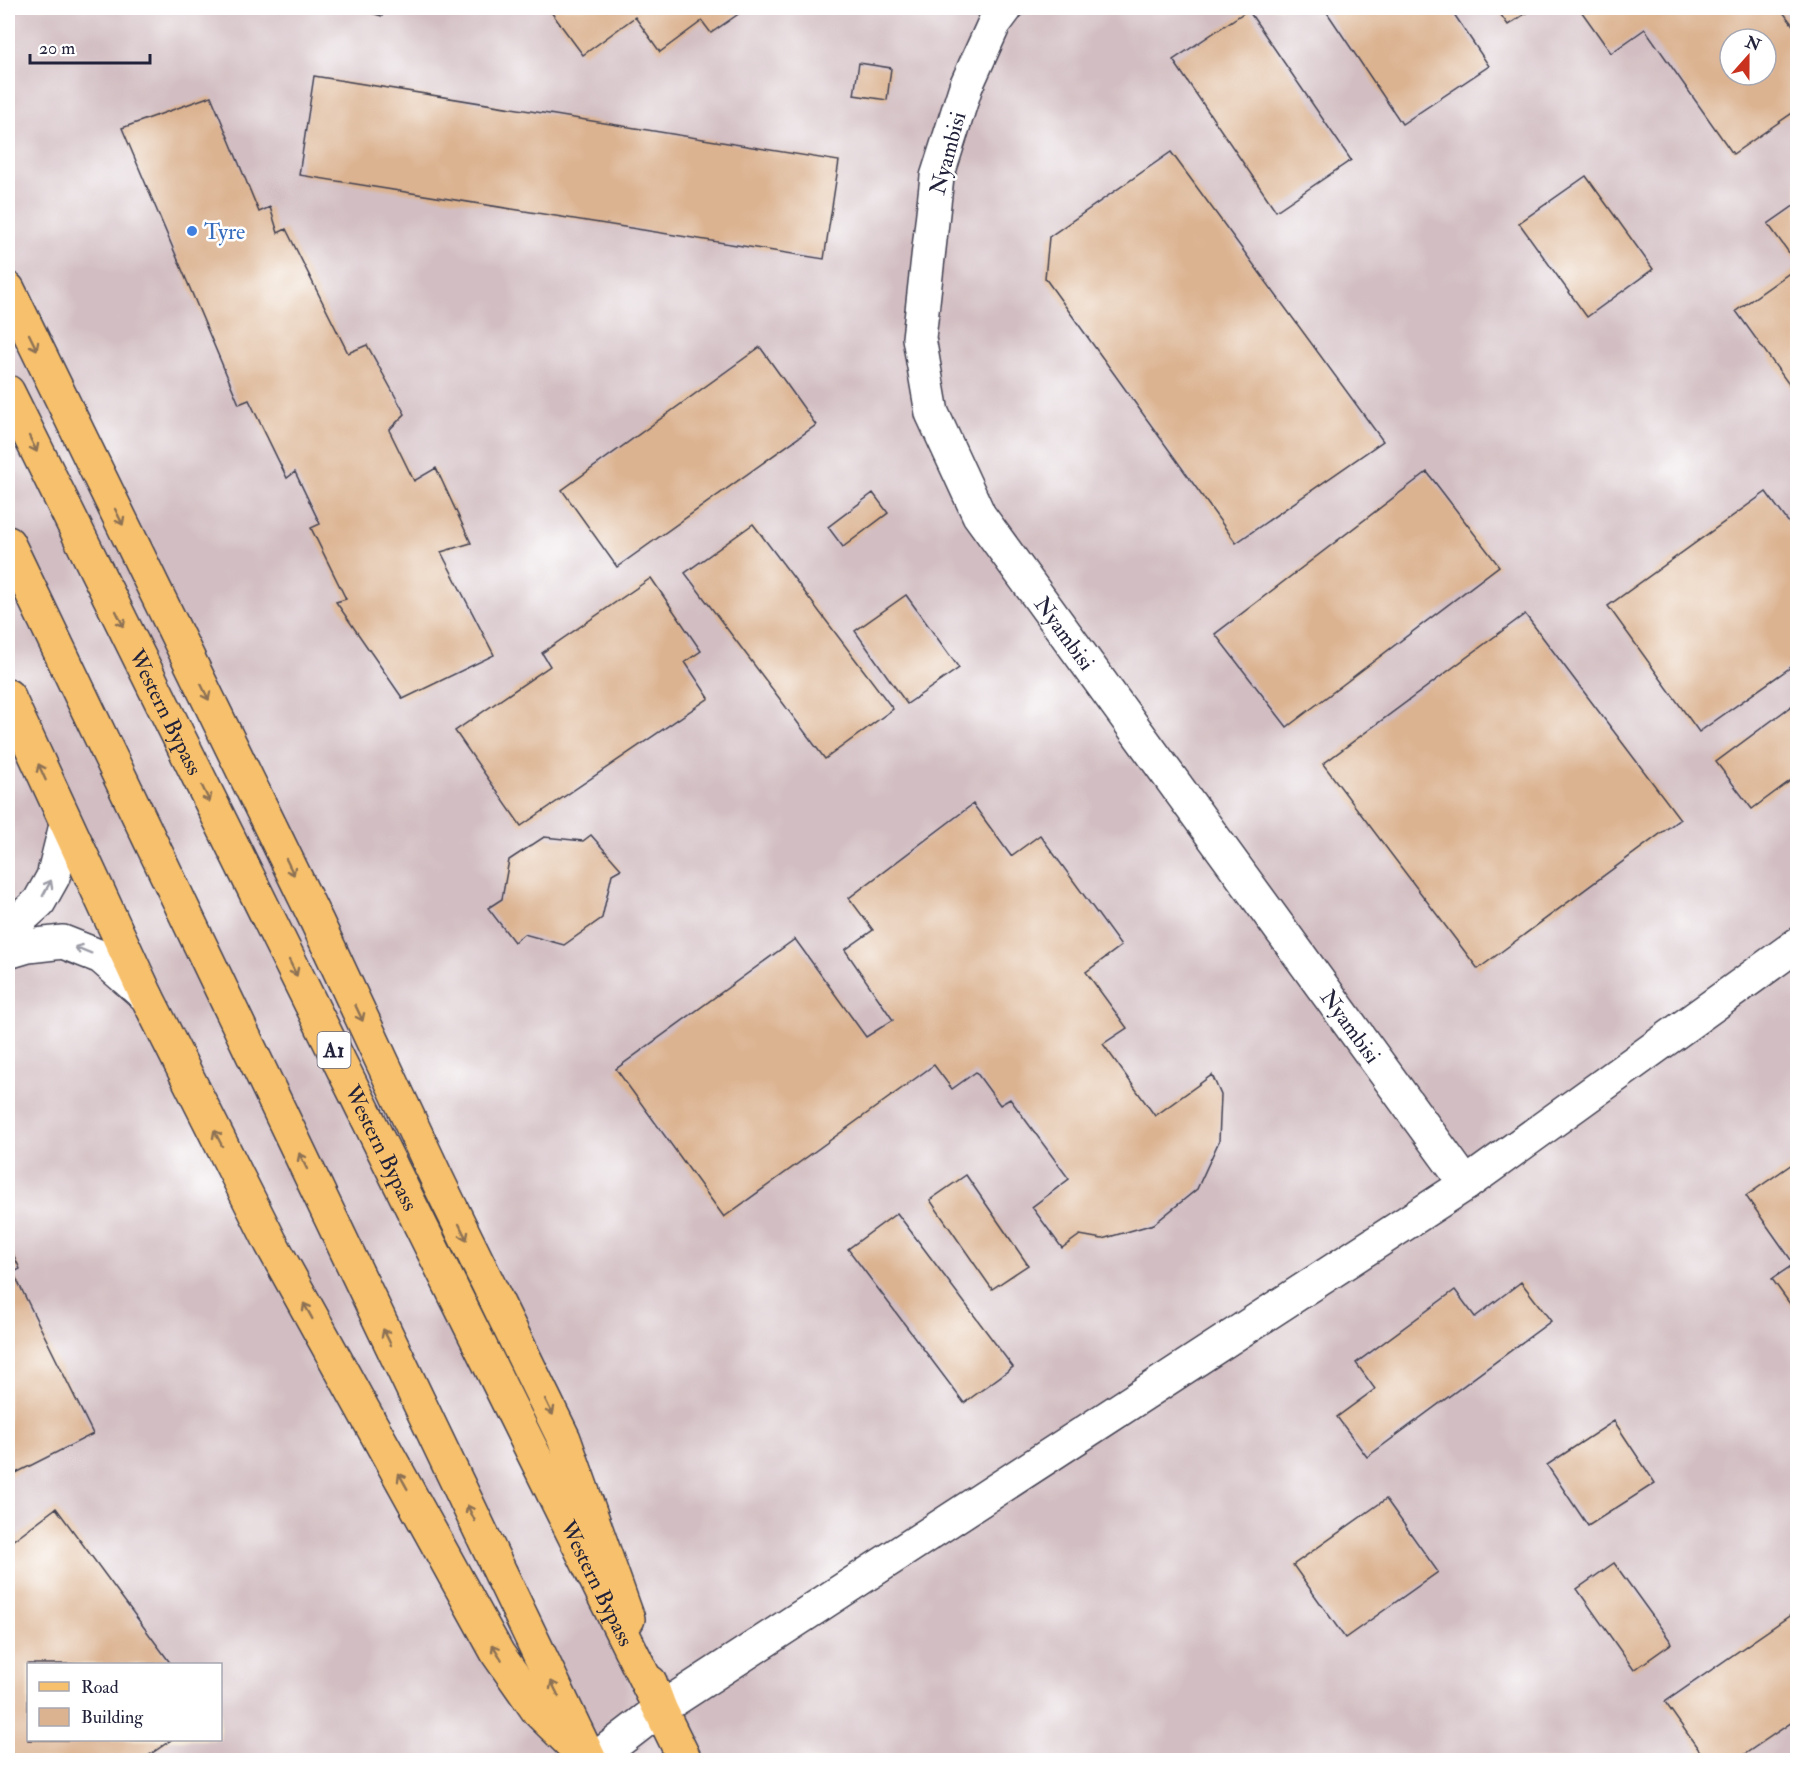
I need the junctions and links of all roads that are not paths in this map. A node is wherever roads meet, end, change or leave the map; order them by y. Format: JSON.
{"nodes":[{"id":1,"x":1006,"y":8,"type":"edge"},
{"id":2,"x":8,"y":289,"type":"edge"},
{"id":3,"x":8,"y":392,"type":"edge"},
{"id":4,"x":8,"y":543,"type":"edge"},
{"id":5,"x":8,"y":696,"type":"edge"},
{"id":6,"x":66,"y":825,"type":"junction"},
{"id":7,"x":8,"y":930,"type":"edge"},
{"id":8,"x":1797,"y":944,"type":"edge"},
{"id":9,"x":8,"y":952,"type":"edge"},
{"id":10,"x":147,"y":997,"type":"junction"},
{"id":11,"x":1466,"y":1184,"type":"junction"},
{"id":12,"x":660,"y":1709,"type":"junction"},
{"id":13,"x":591,"y":1761,"type":"edge"},
{"id":14,"x":685,"y":1761,"type":"edge"}],
"edges":[{"from":1,"to":11,"type":"street","name":"Nyambisi"},
{"from":2,"to":12,"type":"main road","one_way":true},
{"from":3,"to":12,"type":"main road","name":"Western Bypass","number":"A1","one_way":true},
{"from":13,"to":4,"type":"main road","one_way":true},
{"from":6,"to":5,"type":"main road","one_way":true},
{"from":7,"to":6,"type":"street","one_way":true},
{"from":6,"to":10,"type":"main road"},
{"from":8,"to":11,"type":"street"},
{"from":10,"to":9,"type":"street","one_way":true},
{"from":13,"to":10,"type":"main road","one_way":true},
{"from":11,"to":12,"type":"street"},
{"from":12,"to":13,"type":"street"},
{"from":12,"to":14,"type":"main road"}]}
